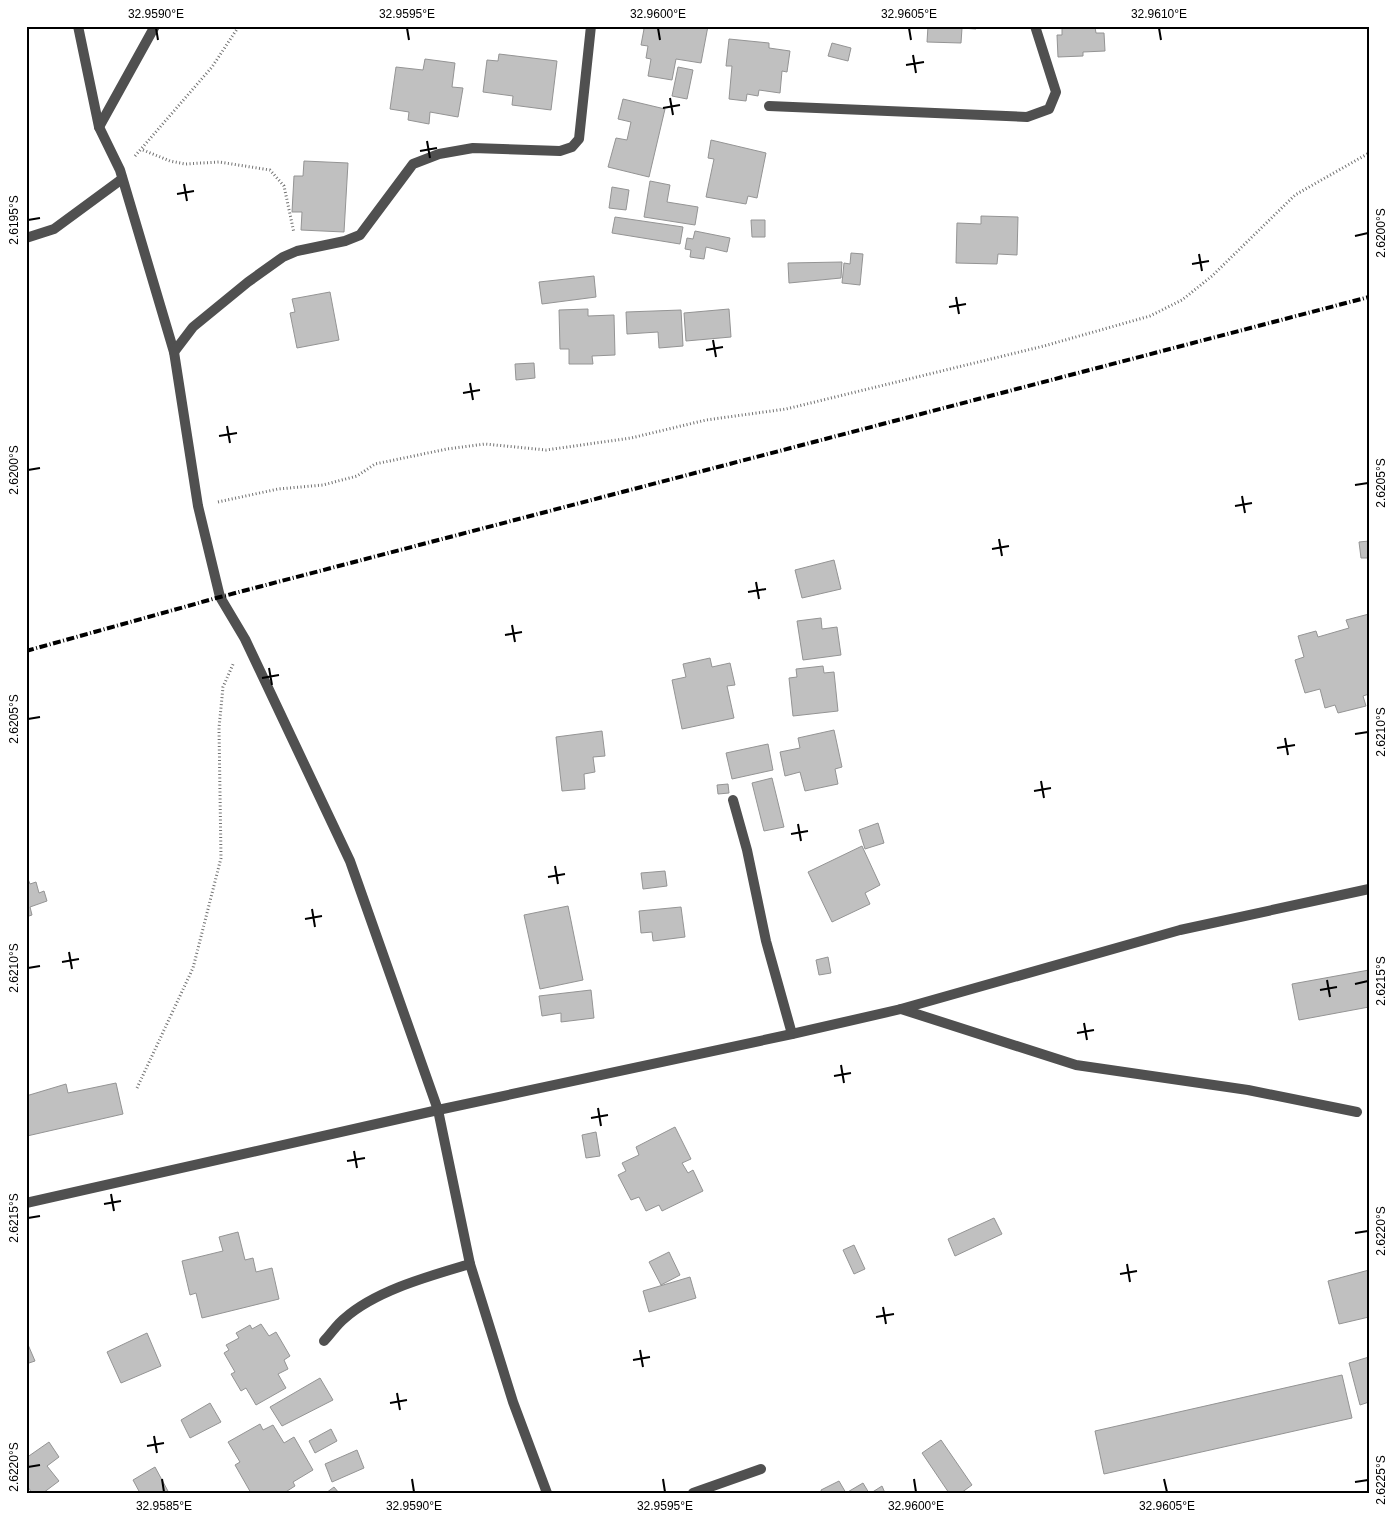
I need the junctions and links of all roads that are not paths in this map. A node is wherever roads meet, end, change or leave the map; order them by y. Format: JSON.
{"nodes":[{"id":1,"x":78,"y":26,"type":"edge"},
{"id":2,"x":155,"y":26,"type":"edge"},
{"id":3,"x":591,"y":26,"type":"edge"},
{"id":4,"x":1035,"y":26,"type":"edge"},
{"id":5,"x":769,"y":106,"type":"dead end"},
{"id":6,"x":99,"y":127,"type":"junction"},
{"id":7,"x":121,"y":175,"type":"junction"},
{"id":8,"x":26,"y":238,"type":"edge"},
{"id":9,"x":174,"y":352,"type":"junction"},
{"id":10,"x":733,"y":800,"type":"dead end"},
{"id":11,"x":1369,"y":890,"type":"edge"},
{"id":12,"x":900,"y":1009,"type":"junction"},
{"id":13,"x":792,"y":1034,"type":"junction"},
{"id":14,"x":438,"y":1110,"type":"junction"},
{"id":15,"x":1357,"y":1112,"type":"dead end"},
{"id":16,"x":26,"y":1203,"type":"edge"},
{"id":17,"x":470,"y":1264,"type":"junction"},
{"id":18,"x":324,"y":1341,"type":"dead end"},
{"id":19,"x":761,"y":1469,"type":"dead end"},
{"id":20,"x":547,"y":1493,"type":"edge"},
{"id":21,"x":693,"y":1493,"type":"edge"}],
"edges":[{"from":1,"to":6,"type":"street"},
{"from":2,"to":6,"type":"street"},
{"from":3,"to":9,"type":"street"},
{"from":4,"to":5,"type":"street"},
{"from":6,"to":7,"type":"street"},
{"from":7,"to":8,"type":"street"},
{"from":7,"to":9,"type":"street"},
{"from":9,"to":14,"type":"street"},
{"from":10,"to":13,"type":"street"},
{"from":11,"to":12,"type":"street"},
{"from":12,"to":13,"type":"street"},
{"from":12,"to":15,"type":"street"},
{"from":13,"to":14,"type":"street"},
{"from":14,"to":16,"type":"street"},
{"from":14,"to":17,"type":"street"},
{"from":17,"to":18,"type":"street"},
{"from":17,"to":20,"type":"street"},
{"from":19,"to":21,"type":"street"}]}
